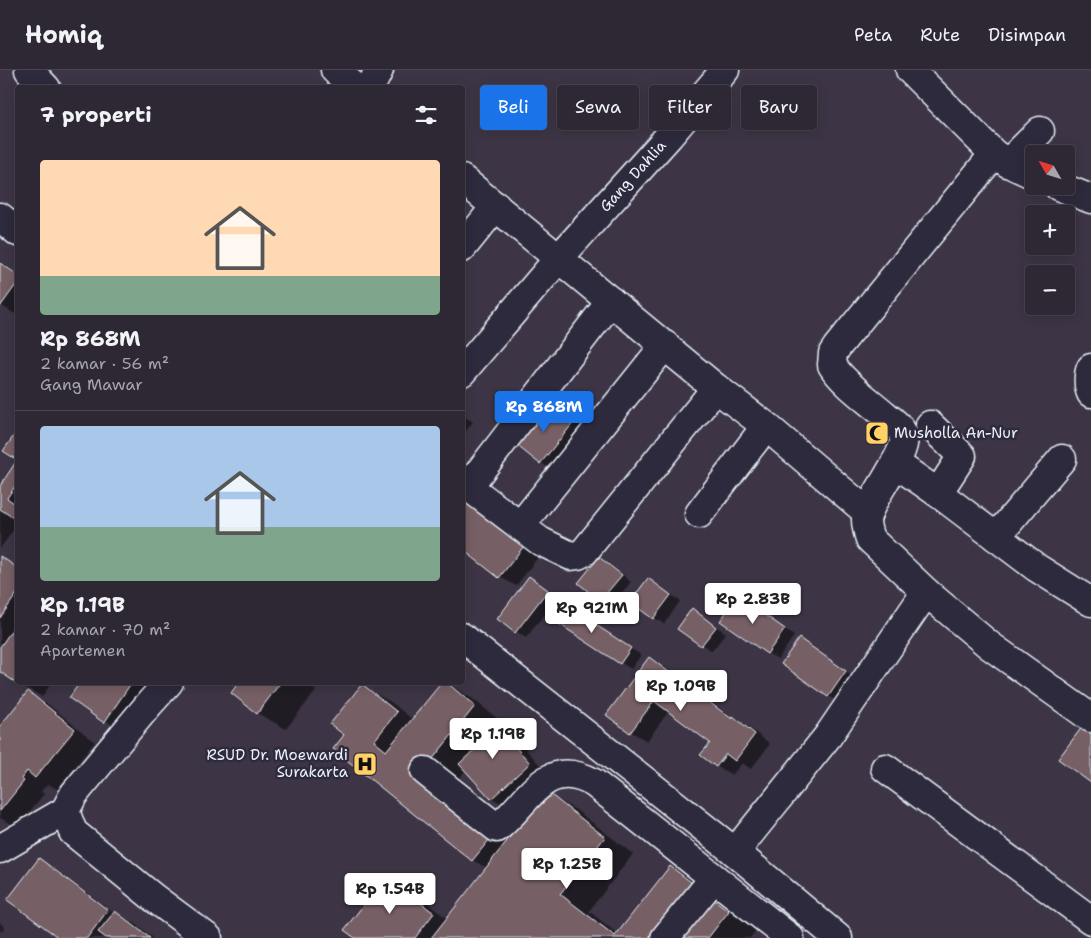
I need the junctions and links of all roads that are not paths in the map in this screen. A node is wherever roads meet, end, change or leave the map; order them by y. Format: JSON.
{"nodes":[{"id":1,"x":29,"y":70,"type":"edge"},
{"id":2,"x":335,"y":70,"type":"edge"},
{"id":3,"x":379,"y":70,"type":"edge"},
{"id":4,"x":726,"y":70,"type":"edge"},
{"id":5,"x":910,"y":70,"type":"edge"},
{"id":6,"x":43,"y":85,"type":"edge"},
{"id":7,"x":352,"y":85,"type":"edge"},
{"id":8,"x":372,"y":85,"type":"edge"},
{"id":9,"x":1040,"y":131,"type":"dead end"},
{"id":10,"x":1001,"y":158,"type":"junction"},
{"id":11,"x":1025,"y":170,"type":"edge"},
{"id":12,"x":465,"y":181,"type":"edge"},
{"id":13,"x":1075,"y":193,"type":"edge"},
{"id":14,"x":1091,"y":199,"type":"edge"},
{"id":15,"x":496,"y":206,"type":"junction"},
{"id":16,"x":0,"y":217,"type":"edge"},
{"id":17,"x":15,"y":230,"type":"edge"},
{"id":18,"x":465,"y":244,"type":"edge"},
{"id":19,"x":559,"y":258,"type":"junction"},
{"id":20,"x":611,"y":300,"type":"junction"},
{"id":21,"x":665,"y":345,"type":"junction"},
{"id":22,"x":465,"y":368,"type":"edge"},
{"id":23,"x":1091,"y":368,"type":"edge"},
{"id":24,"x":716,"y":388,"type":"junction"},
{"id":25,"x":1091,"y":393,"type":"edge"},
{"id":26,"x":930,"y":425,"type":"dead end"},
{"id":27,"x":766,"y":426,"type":"junction"},
{"id":28,"x":1062,"y":459,"type":"dead end"},
{"id":29,"x":895,"y":463,"type":"junction"},
{"id":30,"x":465,"y":484,"type":"edge"},
{"id":31,"x":938,"y":493,"type":"junction"},
{"id":32,"x":699,"y":514,"type":"dead end"},
{"id":33,"x":868,"y":514,"type":"junction"},
{"id":34,"x":520,"y":526,"type":"junction"},
{"id":35,"x":996,"y":537,"type":"junction"},
{"id":36,"x":926,"y":592,"type":"junction"},
{"id":37,"x":1091,"y":602,"type":"edge"},
{"id":38,"x":465,"y":639,"type":"edge"},
{"id":39,"x":166,"y":685,"type":"edge"},
{"id":40,"x":1091,"y":718,"type":"edge"},
{"id":41,"x":886,"y":768,"type":"dead end"},
{"id":42,"x":425,"y":771,"type":"dead end"},
{"id":43,"x":66,"y":811,"type":"junction"},
{"id":44,"x":0,"y":849,"type":"edge"},
{"id":45,"x":735,"y":852,"type":"junction"},
{"id":46,"x":714,"y":878,"type":"junction"},
{"id":47,"x":1091,"y":920,"type":"edge"},
{"id":48,"x":208,"y":938,"type":"edge"},
{"id":49,"x":665,"y":938,"type":"edge"},
{"id":50,"x":790,"y":938,"type":"edge"},
{"id":51,"x":838,"y":938,"type":"edge"}],
"edges":[{"from":1,"to":6,"type":"street"},
{"from":2,"to":7,"type":"street"},
{"from":3,"to":8,"type":"street"},
{"from":4,"to":19,"type":"street","name":"Gang Dahlia"},
{"from":5,"to":10,"type":"street"},
{"from":9,"to":10,"type":"street"},
{"from":10,"to":11,"type":"street"},
{"from":10,"to":29,"type":"street"},
{"from":12,"to":15,"type":"street"},
{"from":13,"to":14,"type":"street"},
{"from":15,"to":18,"type":"street"},
{"from":15,"to":19,"type":"street"},
{"from":16,"to":17,"type":"street"},
{"from":19,"to":20,"type":"street"},
{"from":19,"to":22,"type":"street","name":"Gang Dahlia"},
{"from":20,"to":21,"type":"street"},
{"from":20,"to":30,"type":"street"},
{"from":21,"to":24,"type":"street"},
{"from":21,"to":34,"type":"street"},
{"from":23,"to":25,"type":"street"},
{"from":24,"to":27,"type":"street"},
{"from":24,"to":34,"type":"street"},
{"from":26,"to":31,"type":"street"},
{"from":27,"to":32,"type":"street"},
{"from":27,"to":33,"type":"street"},
{"from":28,"to":35,"type":"street"},
{"from":29,"to":31,"type":"street"},
{"from":29,"to":33,"type":"street"},
{"from":30,"to":34,"type":"street"},
{"from":31,"to":35,"type":"street"},
{"from":33,"to":36,"type":"street"},
{"from":35,"to":37,"type":"street"},
{"from":36,"to":40,"type":"street"},
{"from":36,"to":45,"type":"street"},
{"from":38,"to":45,"type":"street"},
{"from":39,"to":43,"type":"street"},
{"from":41,"to":47,"type":"street"},
{"from":42,"to":46,"type":"street"},
{"from":43,"to":44,"type":"street"},
{"from":43,"to":48,"type":"street"},
{"from":45,"to":51,"type":"street"},
{"from":46,"to":49,"type":"street"},
{"from":46,"to":50,"type":"street"}]}
